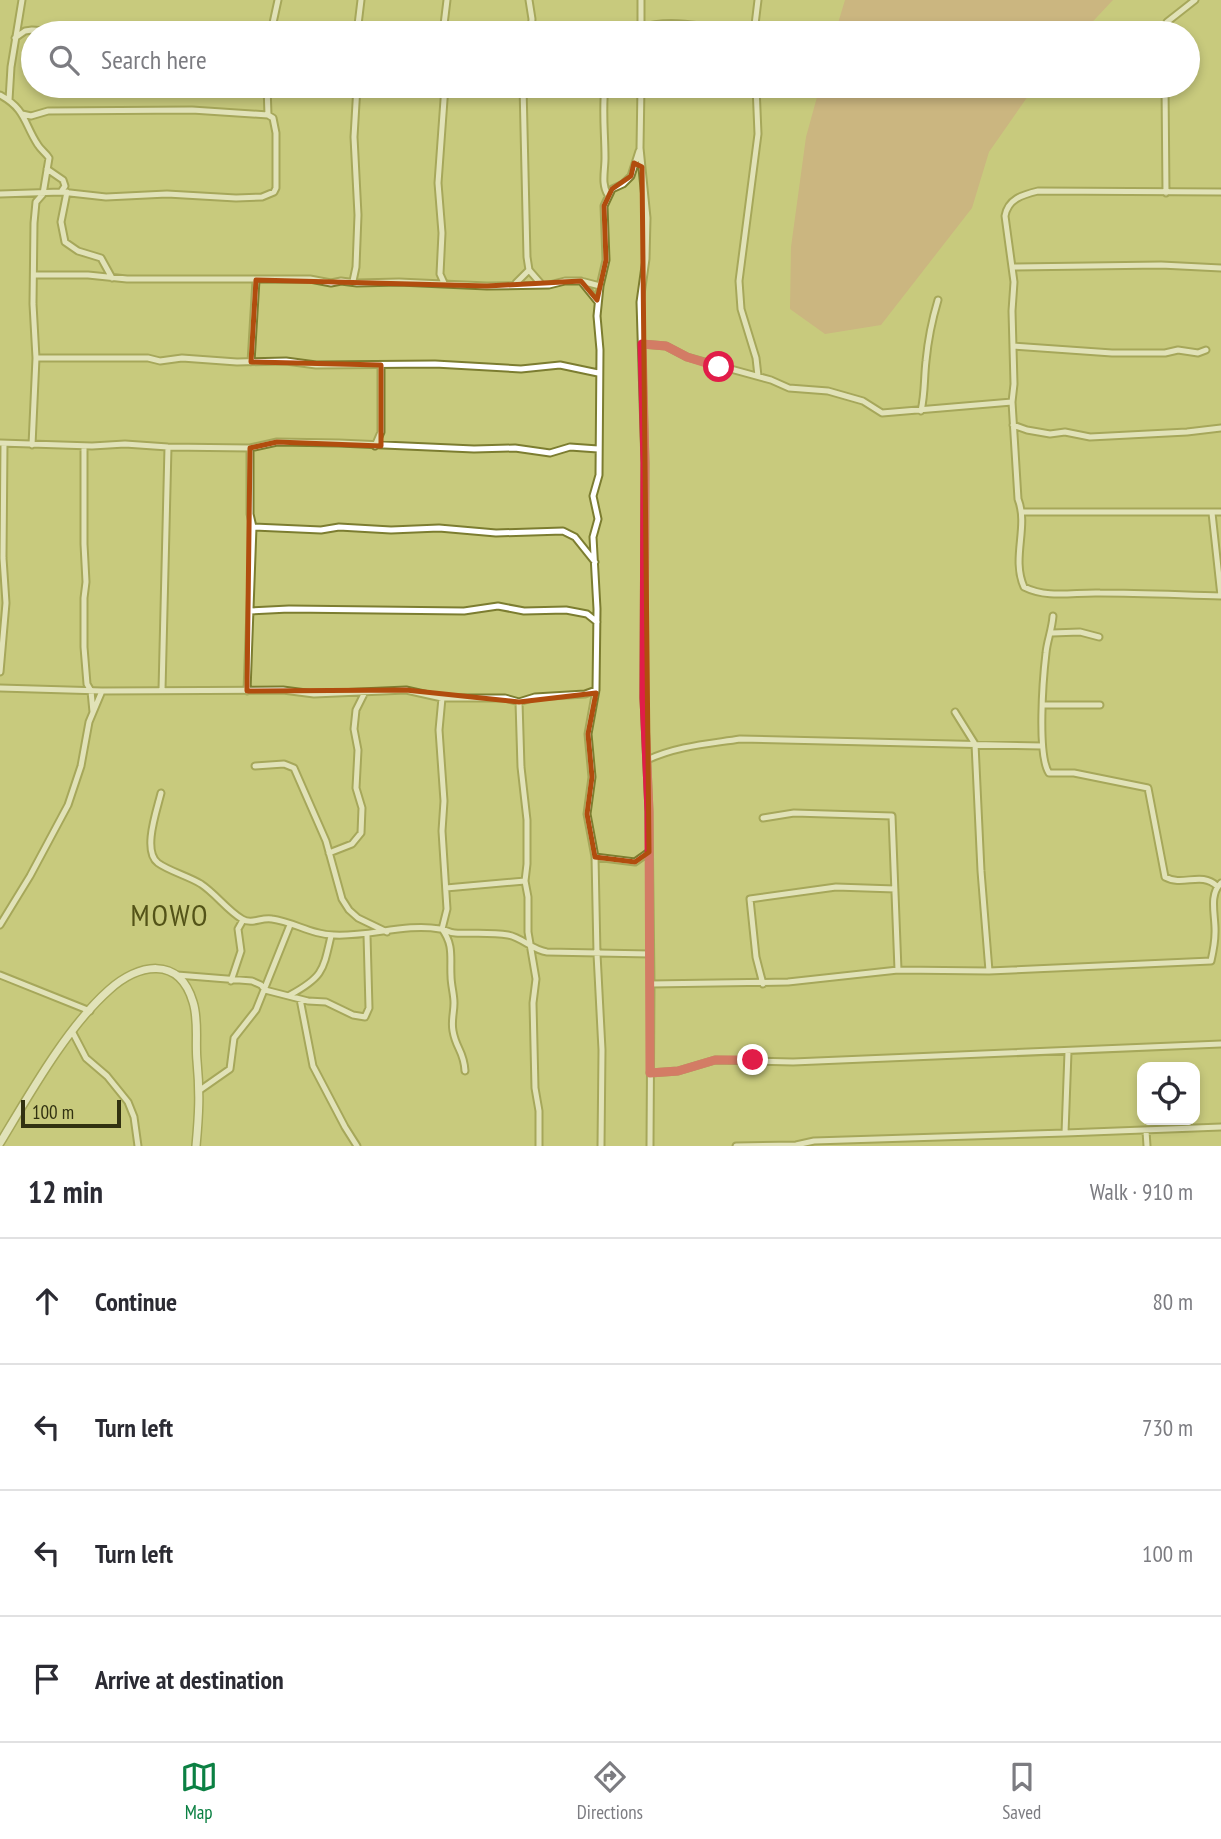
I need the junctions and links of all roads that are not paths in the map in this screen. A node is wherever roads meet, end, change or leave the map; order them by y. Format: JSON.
{"nodes":[{"id":1,"x":22,"y":0,"type":"edge"},
{"id":2,"x":278,"y":0,"type":"edge"},
{"id":3,"x":361,"y":0,"type":"edge"},
{"id":4,"x":447,"y":0,"type":"edge"},
{"id":5,"x":529,"y":0,"type":"edge"},
{"id":6,"x":641,"y":0,"type":"edge"},
{"id":7,"x":758,"y":0,"type":"edge"},
{"id":8,"x":1195,"y":0,"type":"edge"},
{"id":9,"x":274,"y":21,"type":"edge"},
{"id":10,"x":358,"y":21,"type":"edge"},
{"id":11,"x":444,"y":21,"type":"edge"},
{"id":12,"x":532,"y":21,"type":"edge"},
{"id":13,"x":641,"y":21,"type":"edge"},
{"id":14,"x":755,"y":21,"type":"edge"},
{"id":15,"x":1168,"y":21,"type":"edge"},
{"id":16,"x":21,"y":34,"type":"edge"},
{"id":17,"x":15,"y":38,"type":"junction"},
{"id":18,"x":0,"y":96,"type":"edge"},
{"id":19,"x":267,"y":98,"type":"edge"},
{"id":20,"x":356,"y":98,"type":"edge"},
{"id":21,"x":444,"y":98,"type":"edge"},
{"id":22,"x":524,"y":98,"type":"edge"},
{"id":23,"x":604,"y":98,"type":"edge"},
{"id":24,"x":641,"y":98,"type":"edge"},
{"id":25,"x":756,"y":98,"type":"edge"},
{"id":26,"x":1165,"y":98,"type":"edge"},
{"id":27,"x":9,"y":100,"type":"junction"},
{"id":28,"x":22,"y":114,"type":"junction"},
{"id":29,"x":268,"y":115,"type":"junction"},
{"id":30,"x":31,"y":116,"type":"junction"},
{"id":31,"x":28,"y":123,"type":"junction"},
{"id":32,"x":640,"y":148,"type":"junction"},
{"id":33,"x":634,"y":163,"type":"junction"},
{"id":34,"x":642,"y":167,"type":"junction"},
{"id":35,"x":47,"y":169,"type":"junction"},
{"id":36,"x":1221,"y":191,"type":"edge"},
{"id":37,"x":64,"y":192,"type":"junction"},
{"id":38,"x":1166,"y":193,"type":"junction"},
{"id":39,"x":0,"y":194,"type":"edge"},
{"id":40,"x":43,"y":194,"type":"junction"},
{"id":41,"x":608,"y":195,"type":"junction"},
{"id":42,"x":1013,"y":267,"type":"junction"},
{"id":43,"x":1221,"y":268,"type":"edge"},
{"id":44,"x":529,"y":270,"type":"junction"},
{"id":45,"x":440,"y":274,"type":"junction"},
{"id":46,"x":35,"y":275,"type":"junction"},
{"id":47,"x":112,"y":278,"type":"junction"},
{"id":48,"x":256,"y":280,"type":"junction"},
{"id":49,"x":353,"y":281,"type":"junction"},
{"id":50,"x":581,"y":281,"type":"junction"},
{"id":51,"x":432,"y":283,"type":"junction"},
{"id":52,"x":444,"y":284,"type":"junction"},
{"id":53,"x":513,"y":284,"type":"junction"},
{"id":54,"x":542,"y":285,"type":"junction"},
{"id":55,"x":600,"y":286,"type":"junction"},
{"id":56,"x":937,"y":300,"type":"dead end"},
{"id":57,"x":598,"y":302,"type":"junction"},
{"id":58,"x":642,"y":344,"type":"junction"},
{"id":59,"x":1013,"y":346,"type":"junction"},
{"id":60,"x":1206,"y":350,"type":"dead end"},
{"id":61,"x":36,"y":358,"type":"junction"},
{"id":62,"x":251,"y":362,"type":"junction"},
{"id":63,"x":381,"y":365,"type":"junction"},
{"id":64,"x":598,"y":373,"type":"junction"},
{"id":65,"x":758,"y":376,"type":"junction"},
{"id":66,"x":1012,"y":402,"type":"junction"},
{"id":67,"x":921,"y":411,"type":"junction"},
{"id":68,"x":1013,"y":425,"type":"junction"},
{"id":69,"x":1221,"y":428,"type":"edge"},
{"id":70,"x":2,"y":444,"type":"edge"},
{"id":71,"x":32,"y":445,"type":"junction"},
{"id":72,"x":84,"y":446,"type":"junction"},
{"id":73,"x":375,"y":446,"type":"junction"},
{"id":74,"x":168,"y":447,"type":"junction"},
{"id":75,"x":250,"y":447,"type":"junction"},
{"id":76,"x":598,"y":449,"type":"junction"},
{"id":77,"x":1023,"y":512,"type":"junction"},
{"id":78,"x":1221,"y":512,"type":"edge"},
{"id":79,"x":1212,"y":513,"type":"junction"},
{"id":80,"x":253,"y":527,"type":"junction"},
{"id":81,"x":594,"y":562,"type":"junction"},
{"id":82,"x":1221,"y":597,"type":"edge"},
{"id":83,"x":597,"y":609,"type":"junction"},
{"id":84,"x":250,"y":611,"type":"junction"},
{"id":85,"x":587,"y":614,"type":"junction"},
{"id":86,"x":1053,"y":616,"type":"dead end"},
{"id":87,"x":597,"y":622,"type":"junction"},
{"id":88,"x":1052,"y":633,"type":"junction"},
{"id":89,"x":1099,"y":637,"type":"dead end"},
{"id":90,"x":0,"y":672,"type":"edge"},
{"id":91,"x":0,"y":688,"type":"edge"},
{"id":92,"x":163,"y":690,"type":"junction"},
{"id":93,"x":596,"y":690,"type":"junction"},
{"id":94,"x":91,"y":691,"type":"junction"},
{"id":95,"x":102,"y":691,"type":"junction"},
{"id":96,"x":247,"y":691,"type":"junction"},
{"id":97,"x":351,"y":691,"type":"junction"},
{"id":98,"x":365,"y":692,"type":"junction"},
{"id":99,"x":585,"y":694,"type":"junction"},
{"id":100,"x":442,"y":698,"type":"junction"},
{"id":101,"x":595,"y":700,"type":"junction"},
{"id":102,"x":519,"y":702,"type":"junction"},
{"id":103,"x":358,"y":703,"type":"junction"},
{"id":104,"x":1044,"y":705,"type":"junction"},
{"id":105,"x":1100,"y":705,"type":"dead end"},
{"id":106,"x":93,"y":712,"type":"junction"},
{"id":107,"x":955,"y":712,"type":"dead end"},
{"id":108,"x":975,"y":744,"type":"junction"},
{"id":109,"x":1042,"y":746,"type":"junction"},
{"id":110,"x":647,"y":760,"type":"junction"},
{"id":111,"x":255,"y":766,"type":"dead end"},
{"id":112,"x":161,"y":793,"type":"dead end"},
{"id":113,"x":762,"y":818,"type":"dead end"},
{"id":114,"x":649,"y":852,"type":"junction"},
{"id":115,"x":329,"y":853,"type":"junction"},
{"id":116,"x":595,"y":857,"type":"junction"},
{"id":117,"x":525,"y":881,"type":"junction"},
{"id":118,"x":1219,"y":884,"type":"edge"},
{"id":119,"x":446,"y":888,"type":"junction"},
{"id":120,"x":895,"y":889,"type":"junction"},
{"id":121,"x":243,"y":920,"type":"junction"},
{"id":122,"x":0,"y":925,"type":"edge"},
{"id":123,"x":290,"y":925,"type":"junction"},
{"id":124,"x":443,"y":929,"type":"junction"},
{"id":125,"x":387,"y":932,"type":"junction"},
{"id":126,"x":366,"y":935,"type":"junction"},
{"id":127,"x":331,"y":936,"type":"junction"},
{"id":128,"x":531,"y":947,"type":"junction"},
{"id":129,"x":597,"y":954,"type":"junction"},
{"id":130,"x":650,"y":954,"type":"junction"},
{"id":131,"x":1210,"y":961,"type":"junction"},
{"id":132,"x":1221,"y":961,"type":"edge"},
{"id":133,"x":898,"y":970,"type":"junction"},
{"id":134,"x":989,"y":971,"type":"junction"},
{"id":135,"x":0,"y":975,"type":"edge"},
{"id":136,"x":177,"y":975,"type":"junction"},
{"id":137,"x":231,"y":981,"type":"junction"},
{"id":138,"x":651,"y":984,"type":"junction"},
{"id":139,"x":763,"y":984,"type":"junction"},
{"id":140,"x":265,"y":989,"type":"junction"},
{"id":141,"x":290,"y":995,"type":"junction"},
{"id":142,"x":300,"y":999,"type":"junction"},
{"id":143,"x":90,"y":1011,"type":"junction"},
{"id":144,"x":73,"y":1032,"type":"junction"},
{"id":145,"x":1221,"y":1044,"type":"edge"},
{"id":146,"x":1068,"y":1052,"type":"junction"},
{"id":147,"x":465,"y":1071,"type":"dead end"},
{"id":148,"x":650,"y":1073,"type":"junction"},
{"id":149,"x":200,"y":1090,"type":"junction"},
{"id":150,"x":1221,"y":1127,"type":"edge"},
{"id":151,"x":1146,"y":1132,"type":"junction"},
{"id":152,"x":1066,"y":1133,"type":"junction"},
{"id":153,"x":988,"y":1136,"type":"junction"},
{"id":154,"x":1,"y":1144,"type":"edge"},
{"id":155,"x":138,"y":1146,"type":"edge"},
{"id":156,"x":196,"y":1146,"type":"edge"},
{"id":157,"x":357,"y":1146,"type":"edge"},
{"id":158,"x":539,"y":1146,"type":"edge"},
{"id":159,"x":601,"y":1146,"type":"edge"},
{"id":160,"x":650,"y":1146,"type":"edge"},
{"id":161,"x":736,"y":1146,"type":"edge"},
{"id":162,"x":988,"y":1146,"type":"edge"},
{"id":163,"x":1147,"y":1146,"type":"edge"}],
"edges":[{"from":1,"to":17,"type":"street"},
{"from":2,"to":9,"type":"street"},
{"from":3,"to":10,"type":"street"},
{"from":4,"to":11,"type":"street"},
{"from":5,"to":12,"type":"street"},
{"from":6,"to":13,"type":"street"},
{"from":7,"to":14,"type":"street"},
{"from":8,"to":15,"type":"street"},
{"from":16,"to":17,"type":"street"},
{"from":17,"to":27,"type":"street"},
{"from":18,"to":27,"type":"street"},
{"from":19,"to":29,"type":"street"},
{"from":20,"to":49,"type":"street"},
{"from":21,"to":45,"type":"street"},
{"from":22,"to":44,"type":"street"},
{"from":23,"to":41,"type":"street"},
{"from":24,"to":32,"type":"street"},
{"from":25,"to":65,"type":"street"},
{"from":26,"to":38,"type":"street"},
{"from":27,"to":28,"type":"street"},
{"from":28,"to":30,"type":"street"},
{"from":28,"to":31,"type":"street"},
{"from":29,"to":30,"type":"street"},
{"from":29,"to":37,"type":"street"},
{"from":30,"to":31,"type":"street"},
{"from":31,"to":35,"type":"street"},
{"from":32,"to":33,"type":"street"},
{"from":32,"to":34,"type":"street"},
{"from":33,"to":34,"type":"street"},
{"from":33,"to":41,"type":"street"},
{"from":34,"to":58,"type":"street"},
{"from":35,"to":37,"type":"street"},
{"from":35,"to":40,"type":"street"},
{"from":36,"to":38,"type":"street"},
{"from":37,"to":40,"type":"street"},
{"from":37,"to":47,"type":"street"},
{"from":38,"to":42,"type":"street"},
{"from":39,"to":40,"type":"street"},
{"from":40,"to":46,"type":"street"},
{"from":41,"to":55,"type":"street"},
{"from":42,"to":43,"type":"street"},
{"from":42,"to":59,"type":"street"},
{"from":44,"to":53,"type":"street"},
{"from":44,"to":54,"type":"street"},
{"from":45,"to":51,"type":"street"},
{"from":45,"to":52,"type":"street"},
{"from":46,"to":47,"type":"street"},
{"from":46,"to":61,"type":"street"},
{"from":47,"to":48,"type":"street"},
{"from":48,"to":49,"type":"street"},
{"from":48,"to":62,"type":"street"},
{"from":49,"to":51,"type":"street"},
{"from":50,"to":54,"type":"street"},
{"from":50,"to":55,"type":"street"},
{"from":50,"to":57,"type":"street"},
{"from":51,"to":52,"type":"street"},
{"from":52,"to":53,"type":"street"},
{"from":53,"to":54,"type":"street"},
{"from":55,"to":57,"type":"street"},
{"from":56,"to":67,"type":"street"},
{"from":57,"to":64,"type":"street"},
{"from":58,"to":65,"type":"street"},
{"from":58,"to":110,"type":"street"},
{"from":59,"to":60,"type":"street"},
{"from":59,"to":66,"type":"street"},
{"from":61,"to":62,"type":"street"},
{"from":61,"to":71,"type":"street"},
{"from":62,"to":63,"type":"street"},
{"from":63,"to":64,"type":"street"},
{"from":63,"to":73,"type":"street"},
{"from":64,"to":76,"type":"street"},
{"from":65,"to":67,"type":"street"},
{"from":66,"to":67,"type":"street"},
{"from":66,"to":68,"type":"street"},
{"from":68,"to":69,"type":"street"},
{"from":68,"to":77,"type":"street"},
{"from":70,"to":71,"type":"street"},
{"from":70,"to":90,"type":"street"},
{"from":71,"to":72,"type":"street"},
{"from":72,"to":74,"type":"street"},
{"from":72,"to":94,"type":"street"},
{"from":73,"to":75,"type":"street"},
{"from":73,"to":76,"type":"street"},
{"from":74,"to":75,"type":"street"},
{"from":74,"to":92,"type":"street"},
{"from":75,"to":80,"type":"street"},
{"from":76,"to":81,"type":"street"},
{"from":77,"to":79,"type":"street"},
{"from":77,"to":82,"type":"street"},
{"from":78,"to":79,"type":"street"},
{"from":79,"to":82,"type":"street"},
{"from":80,"to":81,"type":"street"},
{"from":80,"to":84,"type":"street"},
{"from":81,"to":83,"type":"street"},
{"from":83,"to":85,"type":"street"},
{"from":83,"to":87,"type":"street"},
{"from":84,"to":85,"type":"street"},
{"from":84,"to":96,"type":"street"},
{"from":85,"to":87,"type":"street"},
{"from":86,"to":88,"type":"street"},
{"from":87,"to":93,"type":"street"},
{"from":88,"to":89,"type":"street"},
{"from":88,"to":104,"type":"street"},
{"from":91,"to":94,"type":"street"},
{"from":92,"to":95,"type":"street"},
{"from":92,"to":96,"type":"street"},
{"from":93,"to":99,"type":"street"},
{"from":93,"to":101,"type":"street"},
{"from":94,"to":95,"type":"street"},
{"from":94,"to":106,"type":"street"},
{"from":95,"to":106,"type":"street"},
{"from":96,"to":97,"type":"street"},
{"from":97,"to":98,"type":"street"},
{"from":97,"to":103,"type":"street"},
{"from":98,"to":100,"type":"street"},
{"from":98,"to":103,"type":"street"},
{"from":99,"to":101,"type":"street"},
{"from":99,"to":102,"type":"street"},
{"from":100,"to":102,"type":"street"},
{"from":100,"to":119,"type":"street"},
{"from":101,"to":116,"type":"street"},
{"from":102,"to":117,"type":"street"},
{"from":103,"to":115,"type":"street"},
{"from":104,"to":105,"type":"street"},
{"from":104,"to":109,"type":"street"},
{"from":106,"to":122,"type":"street"},
{"from":107,"to":108,"type":"street"},
{"from":108,"to":109,"type":"street"},
{"from":108,"to":110,"type":"street"},
{"from":108,"to":134,"type":"street"},
{"from":109,"to":118,"type":"street"},
{"from":110,"to":114,"type":"street"},
{"from":111,"to":115,"type":"street"},
{"from":112,"to":121,"type":"street"},
{"from":113,"to":120,"type":"street"},
{"from":114,"to":116,"type":"street"},
{"from":114,"to":130,"type":"street"},
{"from":115,"to":125,"type":"street"},
{"from":116,"to":129,"type":"street"},
{"from":117,"to":119,"type":"street"},
{"from":117,"to":128,"type":"street"},
{"from":118,"to":131,"type":"street"},
{"from":119,"to":124,"type":"street"},
{"from":120,"to":133,"type":"street"},
{"from":120,"to":139,"type":"street"},
{"from":121,"to":123,"type":"street"},
{"from":121,"to":137,"type":"street"},
{"from":123,"to":127,"type":"street"},
{"from":123,"to":140,"type":"street"},
{"from":124,"to":125,"type":"street"},
{"from":124,"to":128,"type":"street"},
{"from":124,"to":147,"type":"street"},
{"from":125,"to":126,"type":"street"},
{"from":126,"to":127,"type":"street"},
{"from":126,"to":142,"type":"street"},
{"from":127,"to":141,"type":"street"},
{"from":128,"to":129,"type":"street"},
{"from":128,"to":158,"type":"street"},
{"from":129,"to":130,"type":"street"},
{"from":129,"to":159,"type":"street"},
{"from":130,"to":138,"type":"street"},
{"from":131,"to":132,"type":"street"},
{"from":131,"to":134,"type":"street"},
{"from":133,"to":134,"type":"street"},
{"from":133,"to":139,"type":"street"},
{"from":135,"to":143,"type":"street"},
{"from":136,"to":137,"type":"street"},
{"from":136,"to":143,"type":"street"},
{"from":136,"to":149,"type":"street"},
{"from":137,"to":140,"type":"street"},
{"from":138,"to":139,"type":"street"},
{"from":138,"to":148,"type":"street"},
{"from":140,"to":141,"type":"street"},
{"from":140,"to":149,"type":"street"},
{"from":141,"to":142,"type":"street"},
{"from":142,"to":157,"type":"street"},
{"from":143,"to":144,"type":"street"},
{"from":144,"to":154,"type":"street"},
{"from":144,"to":155,"type":"street"},
{"from":145,"to":146,"type":"street"},
{"from":146,"to":148,"type":"street"},
{"from":146,"to":152,"type":"street"},
{"from":148,"to":160,"type":"street"},
{"from":149,"to":156,"type":"street"},
{"from":150,"to":151,"type":"street"},
{"from":151,"to":152,"type":"street"},
{"from":151,"to":163,"type":"street"},
{"from":152,"to":153,"type":"street"},
{"from":153,"to":161,"type":"street"},
{"from":153,"to":162,"type":"street"}]}
